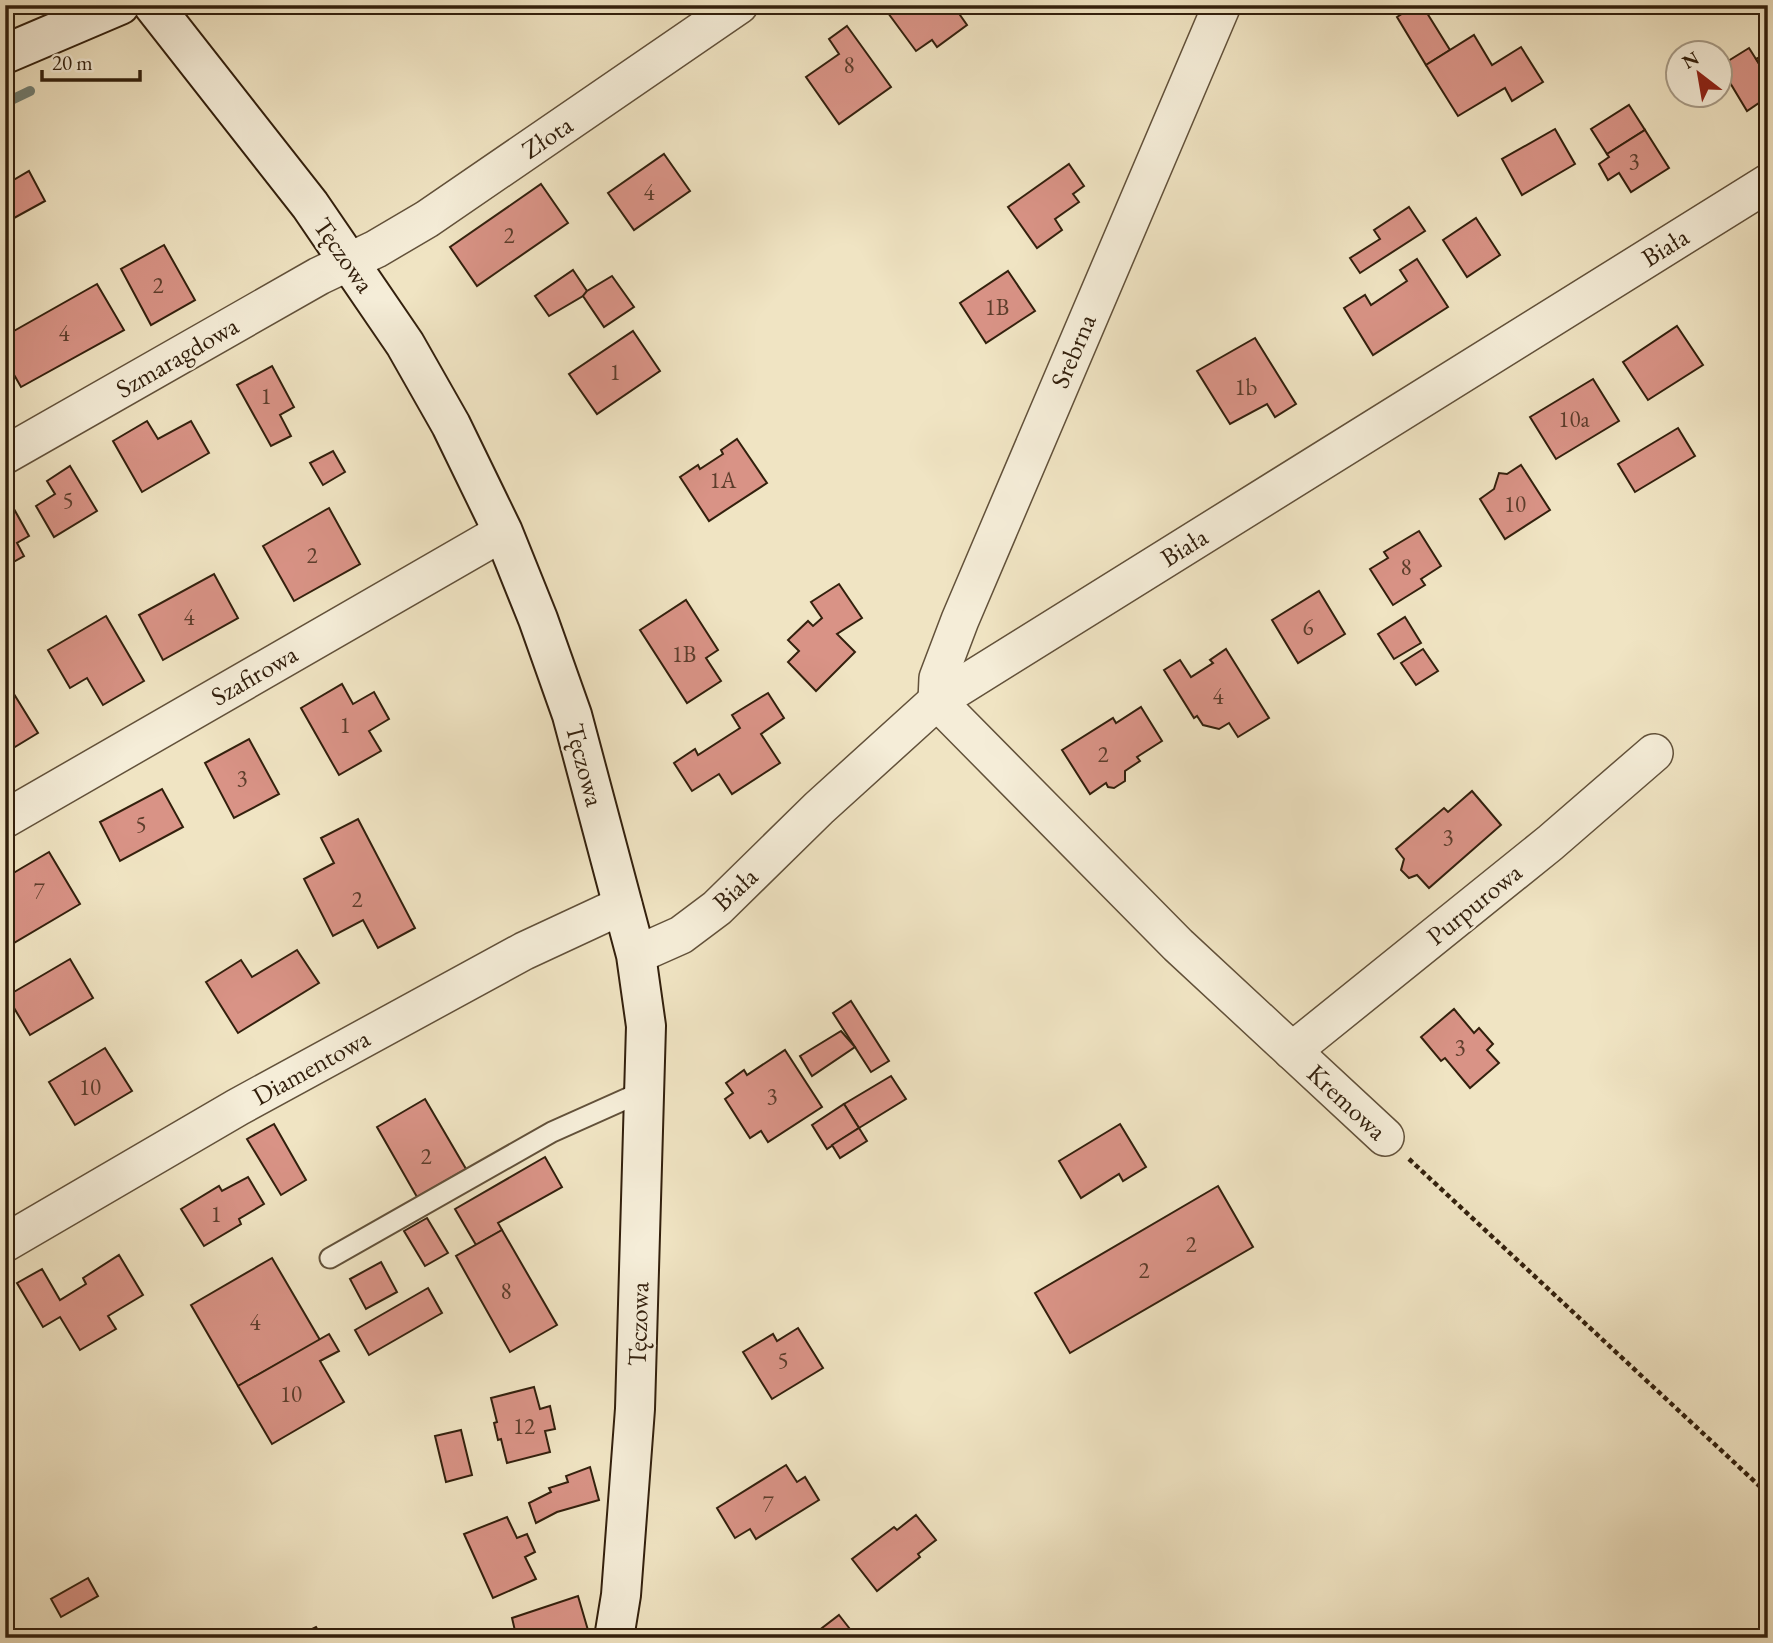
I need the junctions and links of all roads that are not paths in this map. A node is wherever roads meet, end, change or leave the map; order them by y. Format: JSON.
{"nodes":[{"id":1,"x":120,"y":5,"type":"edge"},
{"id":2,"x":153,"y":5,"type":"edge"},
{"id":3,"x":739,"y":5,"type":"edge"},
{"id":4,"x":1222,"y":5,"type":"edge"},
{"id":5,"x":5,"y":54,"type":"edge"},
{"id":6,"x":1768,"y":183,"type":"edge"},
{"id":7,"x":349,"y":260,"type":"junction"},
{"id":8,"x":5,"y":455,"type":"edge"},
{"id":9,"x":503,"y":532,"type":"junction"},
{"id":10,"x":937,"y":701,"type":"junction"},
{"id":11,"x":1654,"y":753,"type":"dead end"},
{"id":12,"x":5,"y":820,"type":"edge"},
{"id":13,"x":623,"y":905,"type":"junction"},
{"id":14,"x":636,"y":955,"type":"junction"},
{"id":15,"x":1292,"y":1051,"type":"junction"},
{"id":16,"x":646,"y":1090,"type":"junction"},
{"id":17,"x":1385,"y":1137,"type":"road end"},
{"id":18,"x":5,"y":1243,"type":"edge"},
{"id":19,"x":330,"y":1258,"type":"dead end"},
{"id":20,"x":614,"y":1638,"type":"edge"}],
"edges":[{"from":1,"to":5,"type":"street"},
{"from":2,"to":7,"type":"street","name":"Tęczowa"},
{"from":3,"to":7,"type":"street","name":"Złota"},
{"from":4,"to":10,"type":"street","name":"Srebrna"},
{"from":6,"to":10,"type":"street","name":"Biała"},
{"from":7,"to":8,"type":"street","name":"Szmaragdowa"},
{"from":7,"to":9,"type":"street","name":"Tęczowa"},
{"from":9,"to":12,"type":"street","name":"Szafirowa"},
{"from":9,"to":13,"type":"street","name":"Tęczowa"},
{"from":10,"to":14,"type":"street","name":"Biała"},
{"from":10,"to":15,"type":"street","name":"Kremowa"},
{"from":11,"to":15,"type":"street","name":"Purpurowa"},
{"from":13,"to":14,"type":"street","name":"Tęczowa"},
{"from":13,"to":18,"type":"street","name":"Diamentowa"},
{"from":14,"to":16,"type":"street","name":"Tęczowa"},
{"from":15,"to":17,"type":"street","name":"Kremowa"},
{"from":16,"to":19,"type":"lane"},
{"from":16,"to":20,"type":"street","name":"Tęczowa"}]}
